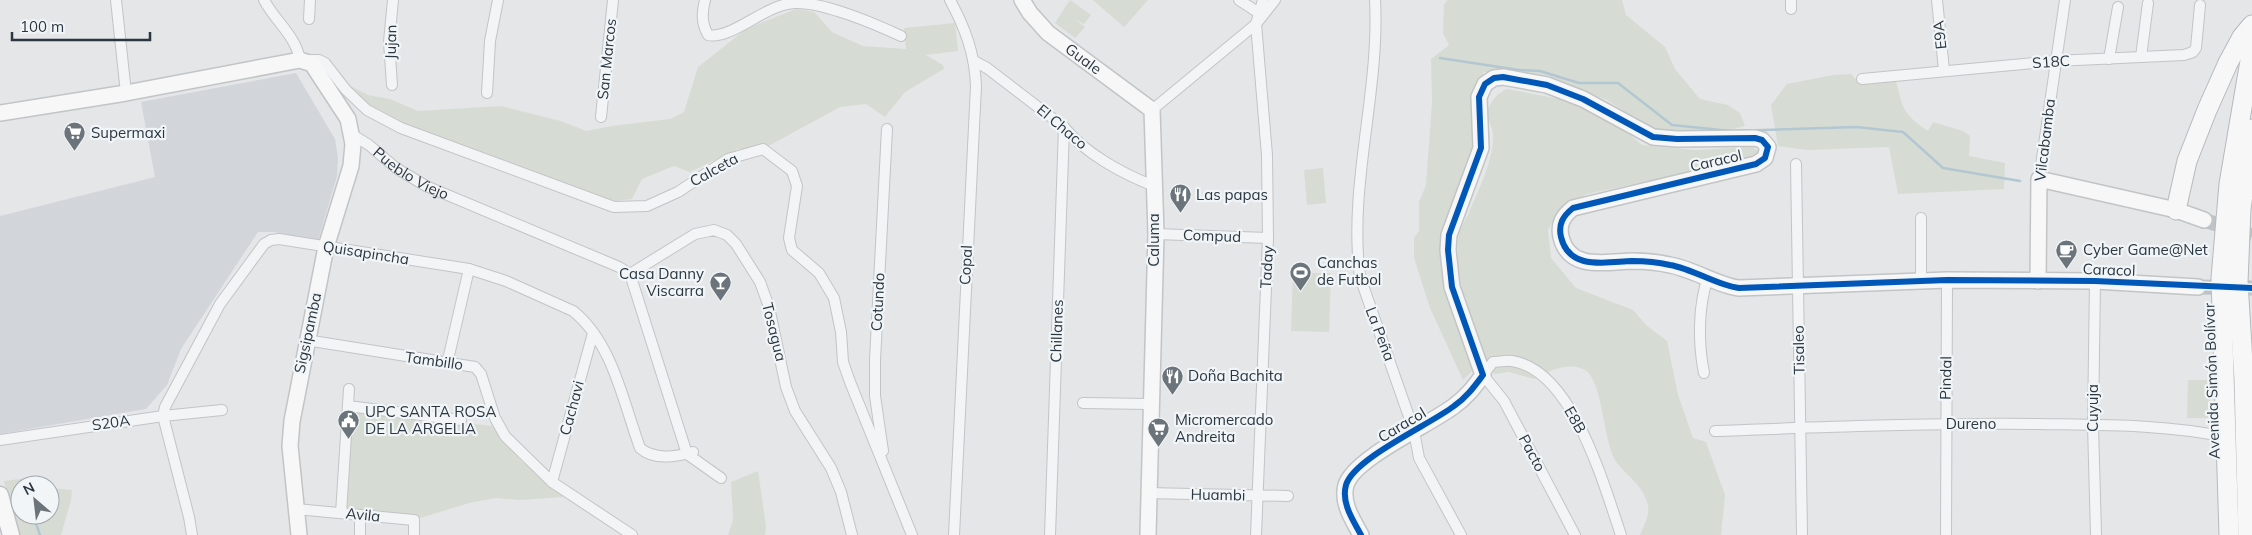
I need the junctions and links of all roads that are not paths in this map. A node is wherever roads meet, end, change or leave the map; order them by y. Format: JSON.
{"nodes":[{"id":1,"x":116,"y":0,"type":"edge"},
{"id":2,"x":264,"y":0,"type":"edge"},
{"id":3,"x":310,"y":0,"type":"edge"},
{"id":4,"x":393,"y":0,"type":"edge"},
{"id":5,"x":498,"y":0,"type":"edge"},
{"id":6,"x":612,"y":0,"type":"edge"},
{"id":7,"x":705,"y":0,"type":"edge"},
{"id":8,"x":950,"y":0,"type":"edge"},
{"id":9,"x":1022,"y":0,"type":"edge"},
{"id":10,"x":1239,"y":0,"type":"edge"},
{"id":11,"x":1262,"y":0,"type":"edge"},
{"id":12,"x":1276,"y":0,"type":"edge"},
{"id":13,"x":1376,"y":0,"type":"edge"},
{"id":14,"x":1937,"y":0,"type":"edge"},
{"id":15,"x":2064,"y":0,"type":"edge"},
{"id":16,"x":2148,"y":3,"type":"dead end"},
{"id":17,"x":2200,"y":5,"type":"dead end"},
{"id":18,"x":2118,"y":7,"type":"dead end"},
{"id":19,"x":1259,"y":13,"type":"junction"},
{"id":20,"x":309,"y":19,"type":"dead end"},
{"id":21,"x":1256,"y":24,"type":"junction"},
{"id":22,"x":2252,"y":25,"type":"edge"},
{"id":23,"x":900,"y":36,"type":"dead end"},
{"id":24,"x":2252,"y":49,"type":"edge"},
{"id":25,"x":2141,"y":57,"type":"junction"},
{"id":26,"x":2109,"y":59,"type":"junction"},
{"id":27,"x":304,"y":60,"type":"junction"},
{"id":28,"x":974,"y":61,"type":"junction"},
{"id":29,"x":2055,"y":62,"type":"junction"},
{"id":30,"x":1944,"y":70,"type":"junction"},
{"id":31,"x":1862,"y":79,"type":"dead end"},
{"id":32,"x":392,"y":85,"type":"dead end"},
{"id":33,"x":126,"y":93,"type":"junction"},
{"id":34,"x":487,"y":93,"type":"dead end"},
{"id":35,"x":1152,"y":110,"type":"junction"},
{"id":36,"x":0,"y":113,"type":"edge"},
{"id":37,"x":601,"y":117,"type":"dead end"},
{"id":38,"x":1064,"y":127,"type":"junction"},
{"id":39,"x":887,"y":129,"type":"dead end"},
{"id":40,"x":2252,"y":129,"type":"edge"},
{"id":41,"x":353,"y":135,"type":"junction"},
{"id":42,"x":1796,"y":164,"type":"dead end"},
{"id":43,"x":2039,"y":179,"type":"junction"},
{"id":44,"x":1154,"y":186,"type":"junction"},
{"id":45,"x":2176,"y":210,"type":"junction"},
{"id":46,"x":1921,"y":218,"type":"dead end"},
{"id":47,"x":2204,"y":220,"type":"tunnel mouth"},
{"id":48,"x":1156,"y":234,"type":"junction"},
{"id":49,"x":1268,"y":238,"type":"junction"},
{"id":50,"x":326,"y":247,"type":"junction"},
{"id":51,"x":469,"y":269,"type":"junction"},
{"id":52,"x":630,"y":274,"type":"junction"},
{"id":53,"x":1708,"y":277,"type":"junction"},
{"id":54,"x":1947,"y":280,"type":"junction"},
{"id":55,"x":1921,"y":281,"type":"junction"},
{"id":56,"x":2038,"y":281,"type":"junction"},
{"id":57,"x":2095,"y":281,"type":"junction"},
{"id":58,"x":1798,"y":286,"type":"junction"},
{"id":59,"x":2198,"y":287,"type":"tunnel mouth"},
{"id":60,"x":593,"y":333,"type":"junction"},
{"id":61,"x":306,"y":340,"type":"junction"},
{"id":62,"x":447,"y":364,"type":"junction"},
{"id":63,"x":2248,"y":372,"type":"edge"},
{"id":64,"x":1704,"y":373,"type":"dead end"},
{"id":65,"x":1483,"y":375,"type":"junction"},
{"id":66,"x":349,"y":389,"type":"dead end"},
{"id":67,"x":1082,"y":403,"type":"dead end"},
{"id":68,"x":1150,"y":404,"type":"junction"},
{"id":69,"x":348,"y":406,"type":"junction"},
{"id":70,"x":222,"y":410,"type":"dead end"},
{"id":71,"x":163,"y":416,"type":"junction"},
{"id":72,"x":461,"y":420,"type":"dead end"},
{"id":73,"x":1945,"y":424,"type":"junction"},
{"id":74,"x":2093,"y":425,"type":"junction"},
{"id":75,"x":1800,"y":428,"type":"junction"},
{"id":76,"x":1414,"y":431,"type":"junction"},
{"id":77,"x":1715,"y":431,"type":"dead end"},
{"id":78,"x":2226,"y":436,"type":"junction"},
{"id":79,"x":0,"y":440,"type":"edge"},
{"id":80,"x":690,"y":453,"type":"junction"},
{"id":81,"x":888,"y":474,"type":"junction"},
{"id":82,"x":721,"y":478,"type":"dead end"},
{"id":83,"x":552,"y":482,"type":"junction"},
{"id":84,"x":1147,"y":493,"type":"junction"},
{"id":85,"x":0,"y":495,"type":"edge"},
{"id":86,"x":1257,"y":496,"type":"junction"},
{"id":87,"x":1288,"y":496,"type":"dead end"},
{"id":88,"x":296,"y":509,"type":"junction"},
{"id":89,"x":341,"y":513,"type":"junction"},
{"id":90,"x":360,"y":515,"type":"junction"},
{"id":91,"x":11,"y":535,"type":"edge"},
{"id":92,"x":192,"y":535,"type":"edge"},
{"id":93,"x":299,"y":535,"type":"edge"},
{"id":94,"x":360,"y":535,"type":"edge"},
{"id":95,"x":414,"y":535,"type":"edge"},
{"id":96,"x":632,"y":535,"type":"edge"},
{"id":97,"x":852,"y":535,"type":"edge"},
{"id":98,"x":912,"y":535,"type":"edge"},
{"id":99,"x":954,"y":535,"type":"edge"},
{"id":100,"x":1050,"y":535,"type":"edge"},
{"id":101,"x":1148,"y":535,"type":"edge"},
{"id":102,"x":1256,"y":535,"type":"edge"},
{"id":103,"x":1361,"y":535,"type":"edge"},
{"id":104,"x":1461,"y":535,"type":"edge"},
{"id":105,"x":1574,"y":535,"type":"edge"},
{"id":106,"x":1622,"y":535,"type":"edge"},
{"id":107,"x":1802,"y":535,"type":"edge"},
{"id":108,"x":1946,"y":535,"type":"edge"},
{"id":109,"x":2096,"y":535,"type":"edge"},
{"id":110,"x":2229,"y":535,"type":"edge"},
{"id":111,"x":2248,"y":535,"type":"edge"}],
"edges":[{"from":1,"to":33,"type":"street"},
{"from":2,"to":27,"type":"street"},
{"from":3,"to":20,"type":"street"},
{"from":4,"to":32,"type":"street","name":"Jujan"},
{"from":5,"to":34,"type":"street"},
{"from":6,"to":37,"type":"street","name":"San Marcos"},
{"from":7,"to":23,"type":"street"},
{"from":8,"to":28,"type":"street","name":"Copal"},
{"from":9,"to":35,"type":"street","name":"Guale"},
{"from":10,"to":19,"type":"street"},
{"from":11,"to":19,"type":"street","name":"Taday"},
{"from":12,"to":21,"type":"street"},
{"from":13,"to":76,"type":"street","name":"La Peña"},
{"from":14,"to":30,"type":"street","name":"E9A"},
{"from":15,"to":29,"type":"street","name":"Vilcabamba"},
{"from":16,"to":25,"type":"street"},
{"from":17,"to":25,"type":"street","name":"S18C"},
{"from":18,"to":26,"type":"street"},
{"from":19,"to":21,"type":"street","name":"Taday"},
{"from":21,"to":35,"type":"street"},
{"from":21,"to":49,"type":"street","name":"Taday"},
{"from":22,"to":45,"type":"highway"},
{"from":24,"to":78,"type":"highway","name":"Avenida Simón Bolívar"},
{"from":25,"to":26,"type":"street","name":"S18C"},
{"from":26,"to":29,"type":"street","name":"S18C"},
{"from":27,"to":33,"type":"street"},
{"from":27,"to":41,"type":"street"},
{"from":27,"to":81,"type":"street","name":"Calceta"},
{"from":28,"to":38,"type":"street","name":"El Chaco"},
{"from":28,"to":99,"type":"street","name":"Copal"},
{"from":29,"to":30,"type":"street","name":"S18C"},
{"from":29,"to":43,"type":"street","name":"Vilcabamba"},
{"from":30,"to":31,"type":"street","name":"S18C"},
{"from":33,"to":36,"type":"street"},
{"from":35,"to":44,"type":"street","name":"Caluma"},
{"from":38,"to":44,"type":"street","name":"El Chaco"},
{"from":38,"to":100,"type":"street","name":"Chillanes"},
{"from":39,"to":81,"type":"street","name":"Cotundo"},
{"from":40,"to":63,"type":"highway","name":"Avenida Simón Bolívar"},
{"from":41,"to":50,"type":"street","name":"Sigsipamba"},
{"from":41,"to":52,"type":"street","name":"Pueblo Viejo"},
{"from":42,"to":58,"type":"street","name":"Tisaleo"},
{"from":43,"to":45,"type":"street"},
{"from":43,"to":56,"type":"street","name":"Vilcabamba"},
{"from":44,"to":48,"type":"street","name":"Caluma"},
{"from":45,"to":47,"type":"street"},
{"from":46,"to":55,"type":"street"},
{"from":48,"to":49,"type":"street","name":"Compud"},
{"from":48,"to":68,"type":"street","name":"Caluma"},
{"from":49,"to":86,"type":"street","name":"Taday"},
{"from":50,"to":51,"type":"street","name":"Quisapincha"},
{"from":50,"to":61,"type":"street","name":"Sigsipamba"},
{"from":50,"to":71,"type":"street","name":"Quisapincha"},
{"from":51,"to":60,"type":"street","name":"Quisapincha"},
{"from":51,"to":62,"type":"street"},
{"from":52,"to":80,"type":"street"},
{"from":52,"to":97,"type":"street","name":"Tosagua"},
{"from":53,"to":58,"type":"street","name":"Caracol"},
{"from":53,"to":64,"type":"street"},
{"from":53,"to":65,"type":"street","name":"Caracol"},
{"from":54,"to":55,"type":"street","name":"Caracol"},
{"from":54,"to":56,"type":"street","name":"Caracol"},
{"from":54,"to":73,"type":"street","name":"Pindal"},
{"from":55,"to":58,"type":"street","name":"Caracol"},
{"from":56,"to":57,"type":"street","name":"Caracol"},
{"from":57,"to":59,"type":"street","name":"Caracol"},
{"from":57,"to":74,"type":"street","name":"Cuyuja"},
{"from":58,"to":75,"type":"street","name":"Tisaleo"},
{"from":60,"to":80,"type":"street","name":"Quisapincha"},
{"from":60,"to":83,"type":"street","name":"Cachavi"},
{"from":61,"to":62,"type":"street","name":"Tambillo"},
{"from":61,"to":88,"type":"street","name":"Sigsipamba"},
{"from":62,"to":83,"type":"street","name":"Tambillo"},
{"from":63,"to":111,"type":"highway","name":"Avenida Simón Bolívar"},
{"from":65,"to":76,"type":"street","name":"Caracol"},
{"from":65,"to":105,"type":"street","name":"Pacto"},
{"from":65,"to":106,"type":"street","name":"E8B"},
{"from":66,"to":69,"type":"street"},
{"from":67,"to":68,"type":"street"},
{"from":68,"to":84,"type":"street","name":"Caluma"},
{"from":69,"to":72,"type":"street"},
{"from":69,"to":89,"type":"street"},
{"from":70,"to":71,"type":"street","name":"S20A"},
{"from":71,"to":79,"type":"street","name":"S20A"},
{"from":71,"to":92,"type":"street"},
{"from":73,"to":74,"type":"street","name":"Dureno"},
{"from":73,"to":75,"type":"street","name":"Dureno"},
{"from":73,"to":108,"type":"street","name":"Pindal"},
{"from":74,"to":78,"type":"street","name":"Dureno"},
{"from":74,"to":109,"type":"street","name":"Cuyuja"},
{"from":75,"to":77,"type":"street","name":"Dureno"},
{"from":75,"to":107,"type":"street","name":"Tisaleo"},
{"from":76,"to":103,"type":"street","name":"Caracol"},
{"from":76,"to":104,"type":"street","name":"La Peña"},
{"from":78,"to":110,"type":"highway","name":"Avenida Simón Bolívar"},
{"from":80,"to":82,"type":"street"},
{"from":81,"to":98,"type":"street","name":"Calceta"},
{"from":83,"to":96,"type":"street","name":"Tambillo"},
{"from":84,"to":86,"type":"street","name":"Huambi"},
{"from":84,"to":101,"type":"street","name":"Caluma"},
{"from":85,"to":91,"type":"main road"},
{"from":86,"to":87,"type":"street","name":"Huambi"},
{"from":86,"to":102,"type":"street","name":"Taday"},
{"from":88,"to":89,"type":"street","name":"Avila"},
{"from":88,"to":93,"type":"street","name":"Sigsipamba"},
{"from":89,"to":90,"type":"street","name":"Avila"},
{"from":90,"to":94,"type":"street"},
{"from":90,"to":95,"type":"street","name":"Avila"}]}
